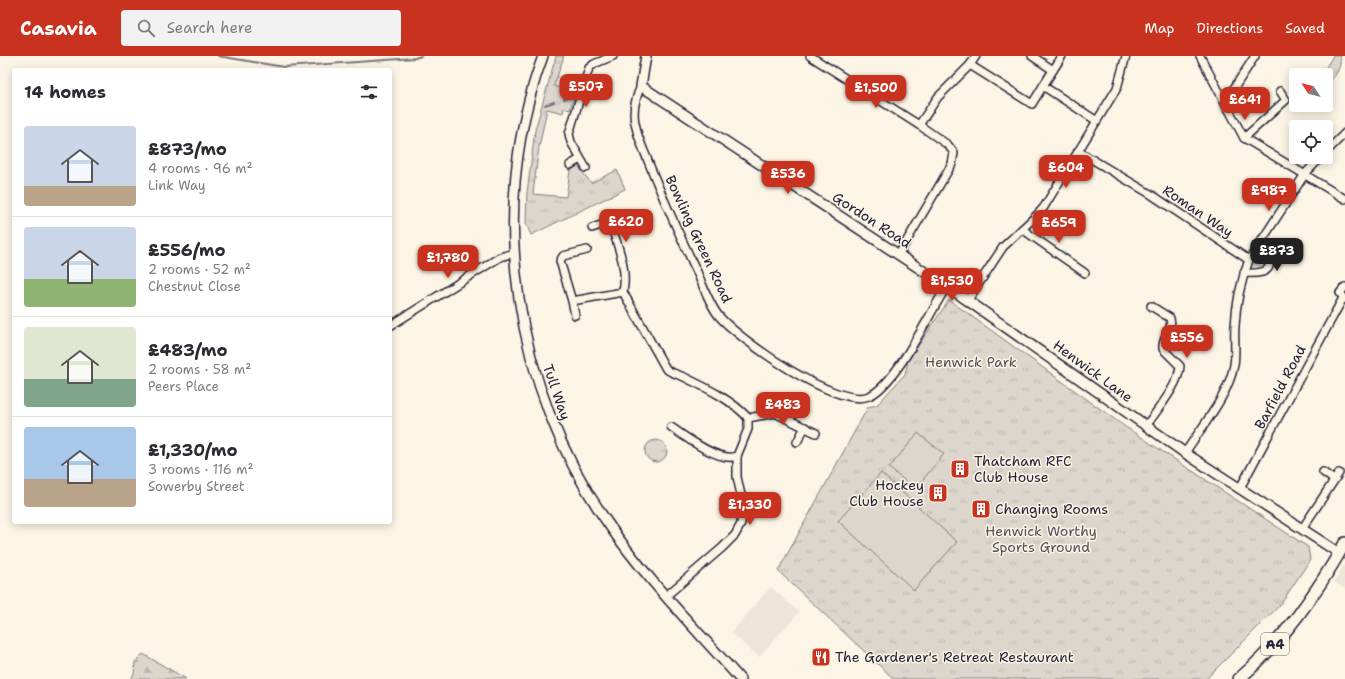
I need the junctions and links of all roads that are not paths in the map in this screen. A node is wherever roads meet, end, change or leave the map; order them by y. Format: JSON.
{"nodes":[{"id":1,"x":543,"y":56,"type":"edge"},
{"id":2,"x":613,"y":56,"type":"edge"},
{"id":3,"x":646,"y":56,"type":"edge"},
{"id":4,"x":810,"y":56,"type":"edge"},
{"id":5,"x":976,"y":56,"type":"edge"},
{"id":6,"x":1032,"y":56,"type":"edge"},
{"id":7,"x":1062,"y":56,"type":"edge"},
{"id":8,"x":1126,"y":56,"type":"edge"},
{"id":9,"x":1200,"y":56,"type":"edge"},
{"id":10,"x":1255,"y":56,"type":"edge"},
{"id":11,"x":970,"y":65,"type":"junction"},
{"id":12,"x":1053,"y":70,"type":"junction"},
{"id":13,"x":641,"y":86,"type":"junction"},
{"id":14,"x":1043,"y":86,"type":"junction"},
{"id":15,"x":1280,"y":91,"type":"dead end"},
{"id":16,"x":1225,"y":102,"type":"junction"},
{"id":17,"x":1097,"y":121,"type":"junction"},
{"id":18,"x":919,"y":125,"type":"junction"},
{"id":19,"x":1345,"y":133,"type":"edge"},
{"id":20,"x":1244,"y":138,"type":"junction"},
{"id":21,"x":1333,"y":145,"type":"edge"},
{"id":22,"x":1078,"y":151,"type":"junction"},
{"id":23,"x":580,"y":159,"type":"junction"},
{"id":24,"x":570,"y":164,"type":"dead end"},
{"id":25,"x":1314,"y":164,"type":"edge"},
{"id":26,"x":586,"y":168,"type":"dead end"},
{"id":27,"x":1305,"y":174,"type":"junction"},
{"id":28,"x":1345,"y":200,"type":"edge"},
{"id":29,"x":624,"y":219,"type":"dead end"},
{"id":30,"x":610,"y":222,"type":"junction"},
{"id":31,"x":592,"y":228,"type":"dead end"},
{"id":32,"x":1022,"y":229,"type":"junction"},
{"id":33,"x":1262,"y":239,"type":"junction"},
{"id":34,"x":587,"y":250,"type":"dead end"},
{"id":35,"x":514,"y":253,"type":"junction"},
{"id":36,"x":899,"y":254,"type":"junction"},
{"id":37,"x":1249,"y":260,"type":"junction"},
{"id":38,"x":1244,"y":273,"type":"junction"},
{"id":39,"x":1085,"y":274,"type":"dead end"},
{"id":40,"x":947,"y":286,"type":"junction"},
{"id":41,"x":1345,"y":287,"type":"edge"},
{"id":42,"x":624,"y":292,"type":"junction"},
{"id":43,"x":1344,"y":298,"type":"edge"},
{"id":44,"x":968,"y":300,"type":"junction"},
{"id":45,"x":572,"y":301,"type":"junction"},
{"id":46,"x":1150,"y":306,"type":"dead end"},
{"id":47,"x":575,"y":315,"type":"dead end"},
{"id":48,"x":392,"y":325,"type":"edge"},
{"id":49,"x":748,"y":418,"type":"junction"},
{"id":50,"x":1146,"y":426,"type":"junction"},
{"id":51,"x":671,"y":427,"type":"dead end"},
{"id":52,"x":805,"y":427,"type":"junction"},
{"id":53,"x":816,"y":433,"type":"dead end"},
{"id":54,"x":797,"y":442,"type":"dead end"},
{"id":55,"x":1185,"y":453,"type":"junction"},
{"id":56,"x":737,"y":456,"type":"junction"},
{"id":57,"x":1323,"y":472,"type":"dead end"},
{"id":58,"x":1339,"y":472,"type":"dead end"},
{"id":59,"x":1334,"y":480,"type":"junction"},
{"id":60,"x":1240,"y":488,"type":"junction"},
{"id":61,"x":1302,"y":529,"type":"junction"},
{"id":62,"x":1345,"y":543,"type":"edge"},
{"id":63,"x":1339,"y":554,"type":"junction"},
{"id":64,"x":666,"y":596,"type":"junction"},
{"id":65,"x":740,"y":679,"type":"edge"},
{"id":66,"x":1240,"y":679,"type":"edge"}],
"edges":[{"from":1,"to":35,"type":"street","name":"Tull Way"},
{"from":2,"to":23,"type":"street"},
{"from":3,"to":13,"type":"street","name":"Bowling Green Road"},
{"from":4,"to":18,"type":"street"},
{"from":5,"to":11,"type":"street"},
{"from":6,"to":12,"type":"street"},
{"from":7,"to":12,"type":"street"},
{"from":8,"to":17,"type":"street"},
{"from":9,"to":16,"type":"street"},
{"from":10,"to":16,"type":"street"},
{"from":11,"to":14,"type":"street"},
{"from":11,"to":18,"type":"street"},
{"from":12,"to":14,"type":"street"},
{"from":13,"to":36,"type":"street","name":"Gordon Road"},
{"from":13,"to":40,"type":"street","name":"Bowling Green Road"},
{"from":14,"to":17,"type":"street"},
{"from":15,"to":20,"type":"street"},
{"from":16,"to":20,"type":"street"},
{"from":17,"to":22,"type":"street"},
{"from":18,"to":36,"type":"street"},
{"from":19,"to":21,"type":"street"},
{"from":20,"to":27,"type":"street"},
{"from":22,"to":32,"type":"street"},
{"from":22,"to":37,"type":"street","name":"Roman Way"},
{"from":23,"to":24,"type":"street"},
{"from":23,"to":26,"type":"street"},
{"from":25,"to":27,"type":"street"},
{"from":27,"to":28,"type":"street"},
{"from":27,"to":33,"type":"street"},
{"from":29,"to":30,"type":"street"},
{"from":30,"to":31,"type":"street"},
{"from":30,"to":42,"type":"street"},
{"from":32,"to":39,"type":"street"},
{"from":32,"to":44,"type":"street"},
{"from":33,"to":37,"type":"street"},
{"from":33,"to":38,"type":"street"},
{"from":34,"to":45,"type":"street"},
{"from":35,"to":48,"type":"street"},
{"from":35,"to":64,"type":"street","name":"Tull Way"},
{"from":36,"to":40,"type":"street","name":"Gordon Road"},
{"from":37,"to":38,"type":"street"},
{"from":38,"to":55,"type":"street"},
{"from":40,"to":44,"type":"street","name":"Henwick Lane"},
{"from":41,"to":43,"type":"street","name":"Barfield Road"},
{"from":42,"to":45,"type":"street"},
{"from":42,"to":49,"type":"street"},
{"from":43,"to":60,"type":"street","name":"Barfield Road"},
{"from":44,"to":50,"type":"street","name":"Henwick Lane"},
{"from":45,"to":47,"type":"street"},
{"from":46,"to":50,"type":"street"},
{"from":49,"to":52,"type":"street"},
{"from":49,"to":56,"type":"street"},
{"from":50,"to":55,"type":"street","name":"Henwick Lane"},
{"from":51,"to":56,"type":"street"},
{"from":52,"to":53,"type":"street"},
{"from":52,"to":54,"type":"street"},
{"from":55,"to":60,"type":"street","name":"Henwick Lane"},
{"from":56,"to":64,"type":"street"},
{"from":57,"to":59,"type":"street"},
{"from":58,"to":59,"type":"street"},
{"from":59,"to":61,"type":"street"},
{"from":60,"to":61,"type":"street","name":"Henwick Lane"},
{"from":61,"to":63,"type":"street","name":"Henwick Lane"},
{"from":62,"to":63,"type":"main road","number":"A4"},
{"from":63,"to":66,"type":"main road","number":"A4"},
{"from":64,"to":65,"type":"street","name":"Tull Way"}]}
